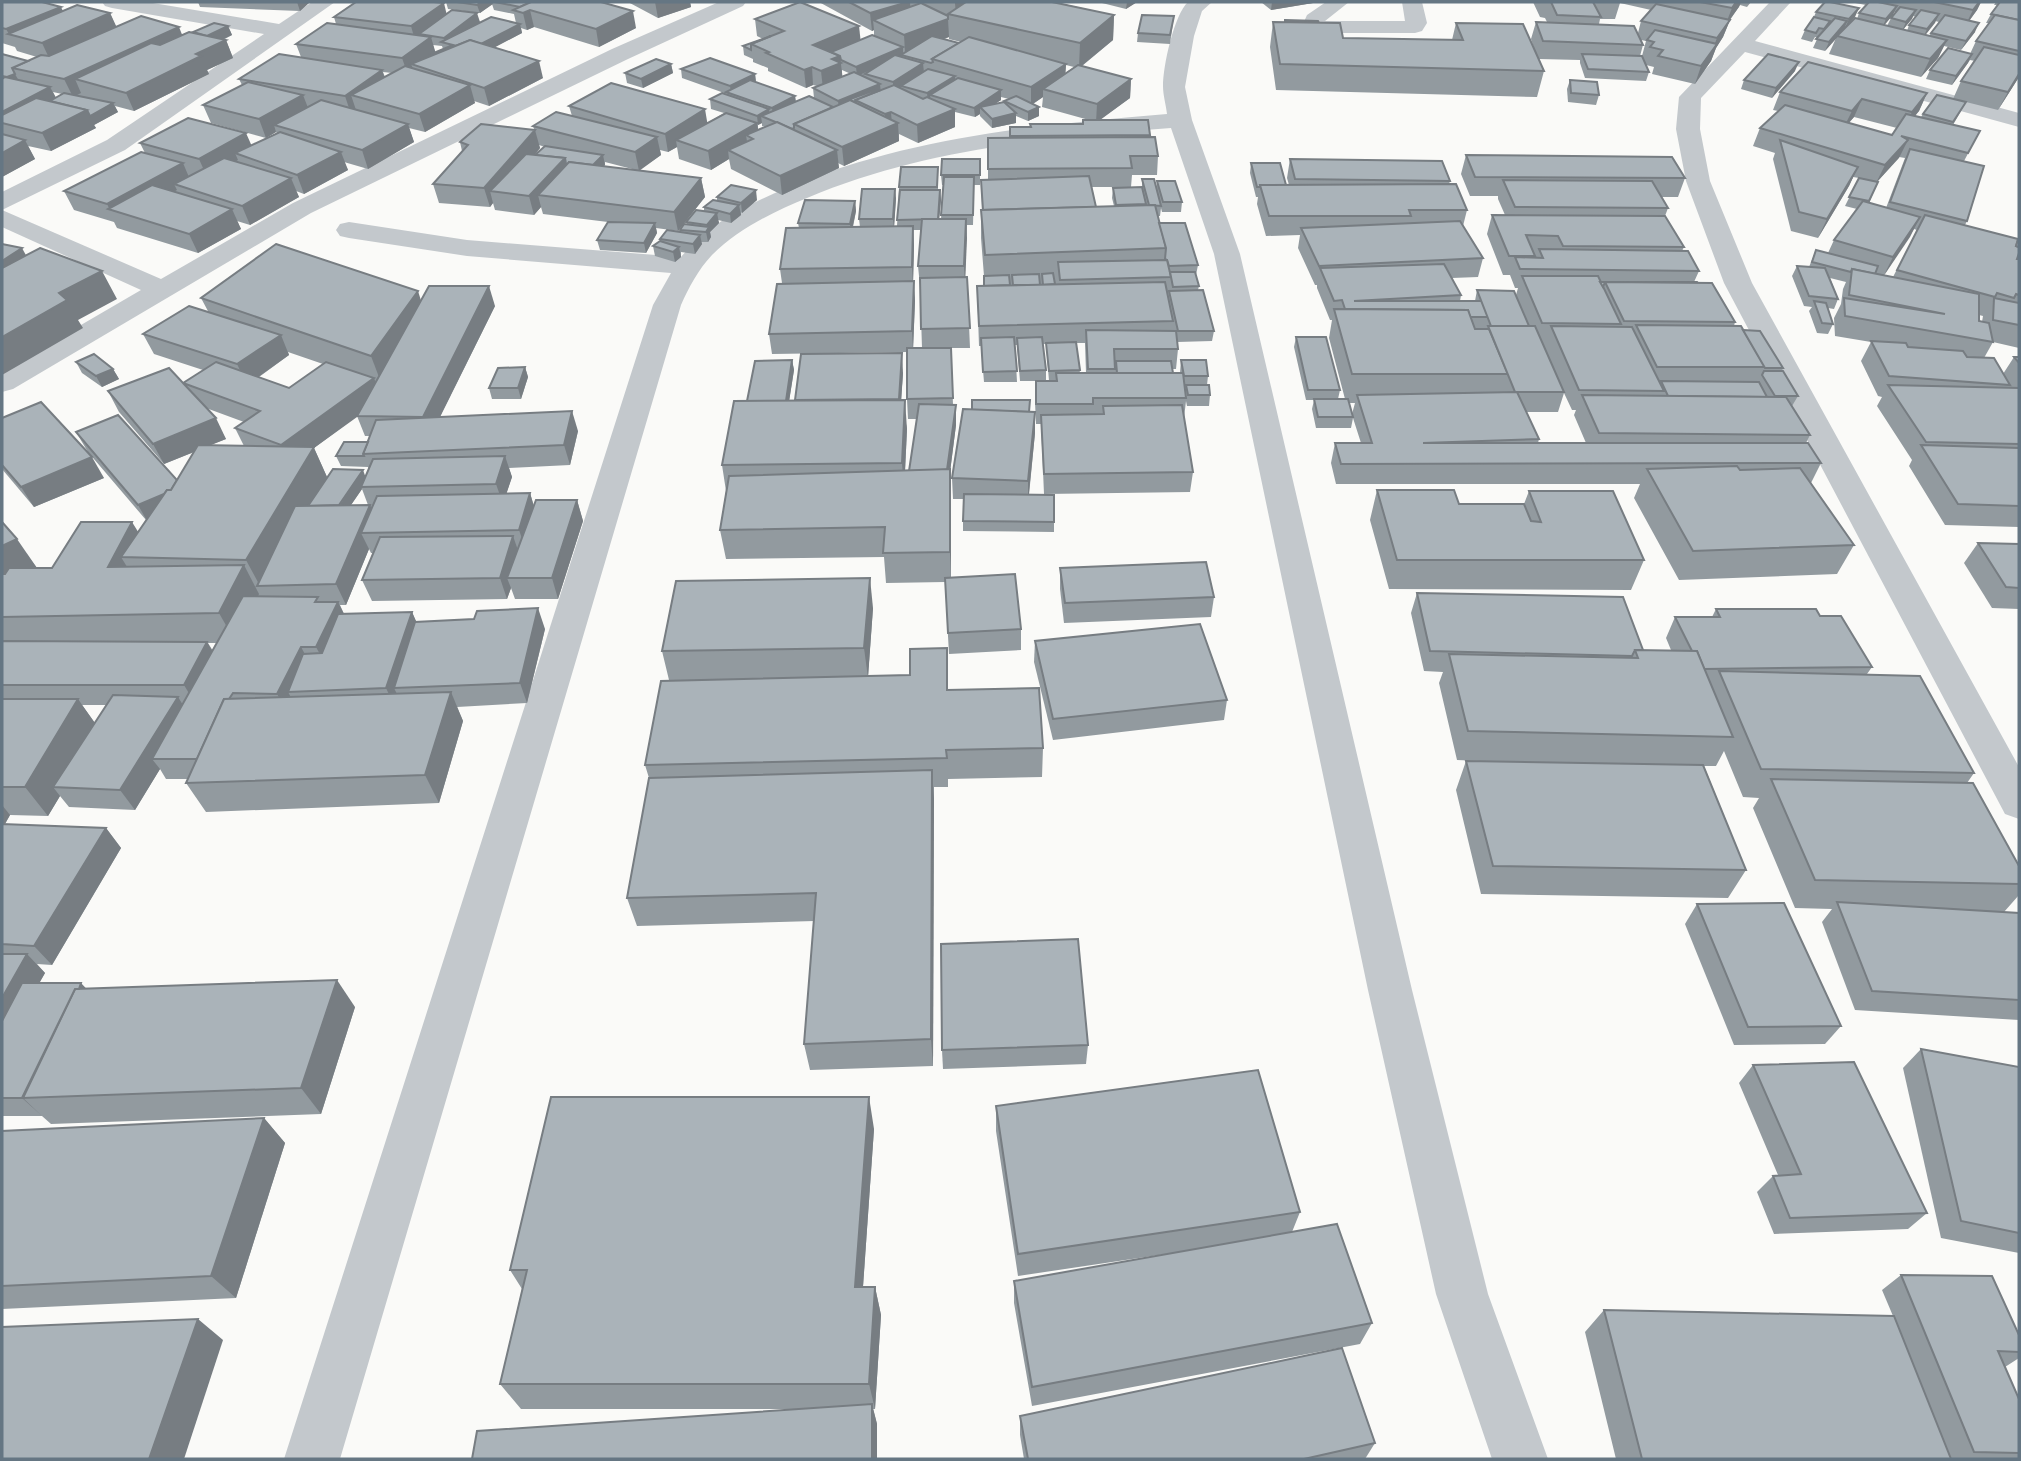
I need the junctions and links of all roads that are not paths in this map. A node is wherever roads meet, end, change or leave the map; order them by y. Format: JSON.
{"nodes":[{"id":1,"x":112,"y":2,"type":"edge"},
{"id":2,"x":325,"y":2,"type":"edge"},
{"id":3,"x":736,"y":2,"type":"edge"},
{"id":4,"x":1202,"y":2,"type":"edge"},
{"id":5,"x":1339,"y":2,"type":"edge"},
{"id":6,"x":1412,"y":2,"type":"edge"},
{"id":7,"x":1781,"y":2,"type":"edge"},
{"id":8,"x":283,"y":31,"type":"junction"},
{"id":9,"x":1741,"y":44,"type":"junction"},
{"id":10,"x":2011,"y":118,"type":"edge"},
{"id":11,"x":1180,"y":120,"type":"junction"},
{"id":12,"x":2,"y":202,"type":"edge"},
{"id":13,"x":2,"y":218,"type":"edge"},
{"id":14,"x":349,"y":229,"type":"dead end"},
{"id":15,"x":688,"y":266,"type":"junction"},
{"id":16,"x":162,"y":289,"type":"junction"},
{"id":17,"x":2,"y":383,"type":"edge"},
{"id":18,"x":2019,"y":803,"type":"edge"},
{"id":19,"x":312,"y":1459,"type":"edge"},
{"id":20,"x":1520,"y":1459,"type":"edge"}],
"edges":[{"from":1,"to":8,"type":"street"},
{"from":2,"to":8,"type":"street"},
{"from":3,"to":16,"type":"street"},
{"from":4,"to":11,"type":"street"},
{"from":5,"to":6,"type":"street"},
{"from":7,"to":9,"type":"street"},
{"from":8,"to":12,"type":"street"},
{"from":9,"to":10,"type":"street"},
{"from":9,"to":18,"type":"street"},
{"from":11,"to":15,"type":"street"},
{"from":11,"to":20,"type":"street"},
{"from":13,"to":16,"type":"street"},
{"from":14,"to":15,"type":"street"},
{"from":15,"to":19,"type":"street"},
{"from":16,"to":17,"type":"street"}]}
